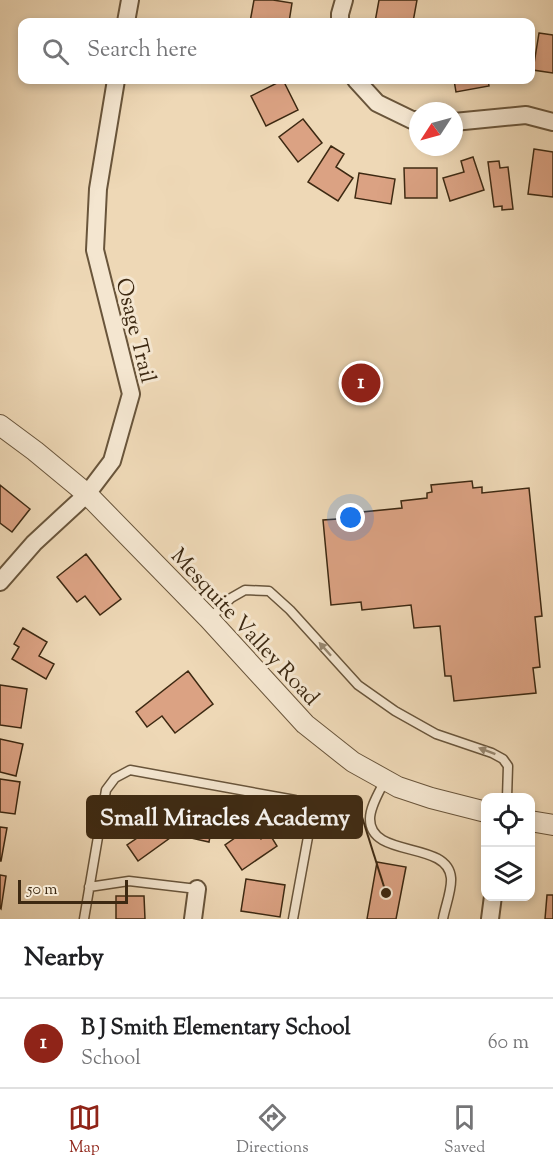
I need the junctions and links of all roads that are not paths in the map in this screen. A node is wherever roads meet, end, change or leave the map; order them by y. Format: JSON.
{"nodes":[{"id":1,"x":130,"y":0,"type":"edge"},
{"id":2,"x":344,"y":0,"type":"edge"},
{"id":3,"x":127,"y":18,"type":"edge"},
{"id":4,"x":340,"y":18,"type":"edge"},
{"id":5,"x":115,"y":84,"type":"edge"},
{"id":6,"x":360,"y":84,"type":"edge"},
{"id":7,"x":409,"y":119,"type":"edge"},
{"id":8,"x":463,"y":121,"type":"edge"},
{"id":9,"x":553,"y":122,"type":"edge"},
{"id":10,"x":0,"y":425,"type":"edge"},
{"id":11,"x":87,"y":494,"type":"junction"},
{"id":12,"x":0,"y":582,"type":"edge"},
{"id":13,"x":209,"y":619,"type":"junction"},
{"id":14,"x":385,"y":780,"type":"junction"},
{"id":15,"x":507,"y":793,"type":"edge"},
{"id":16,"x":481,"y":811,"type":"edge"},
{"id":17,"x":535,"y":822,"type":"edge"},
{"id":18,"x":553,"y":825,"type":"edge"},
{"id":19,"x":89,"y":887,"type":"junction"},
{"id":20,"x":197,"y":889,"type":"joint"},
{"id":21,"x":492,"y":901,"type":"edge"},
{"id":22,"x":84,"y":919,"type":"edge"},
{"id":23,"x":193,"y":919,"type":"edge"},
{"id":24,"x":293,"y":919,"type":"edge"},
{"id":25,"x":443,"y":919,"type":"edge"},
{"id":26,"x":490,"y":919,"type":"edge"}],
"edges":[{"from":1,"to":3,"type":"street"},
{"from":2,"to":4,"type":"street"},
{"from":5,"to":11,"type":"street","name":"Osage Trail"},
{"from":6,"to":7,"type":"street"},
{"from":8,"to":9,"type":"street"},
{"from":10,"to":11,"type":"street","name":"Mesquite Valley Road"},
{"from":11,"to":12,"type":"street","name":"Osage Trail"},
{"from":11,"to":13,"type":"street","name":"Mesquite Valley Road"},
{"from":13,"to":14,"type":"street","name":"Mesquite Valley Road"},
{"from":15,"to":13,"type":"lane","one_way":true},
{"from":14,"to":16,"type":"street","name":"Mesquite Valley Road"},
{"from":14,"to":25,"type":"lane"},
{"from":17,"to":18,"type":"street"},
{"from":19,"to":20,"type":"lane"},
{"from":19,"to":22,"type":"lane"},
{"from":19,"to":24,"type":"lane"},
{"from":20,"to":23,"type":"street"},
{"from":21,"to":26,"type":"street"}]}
